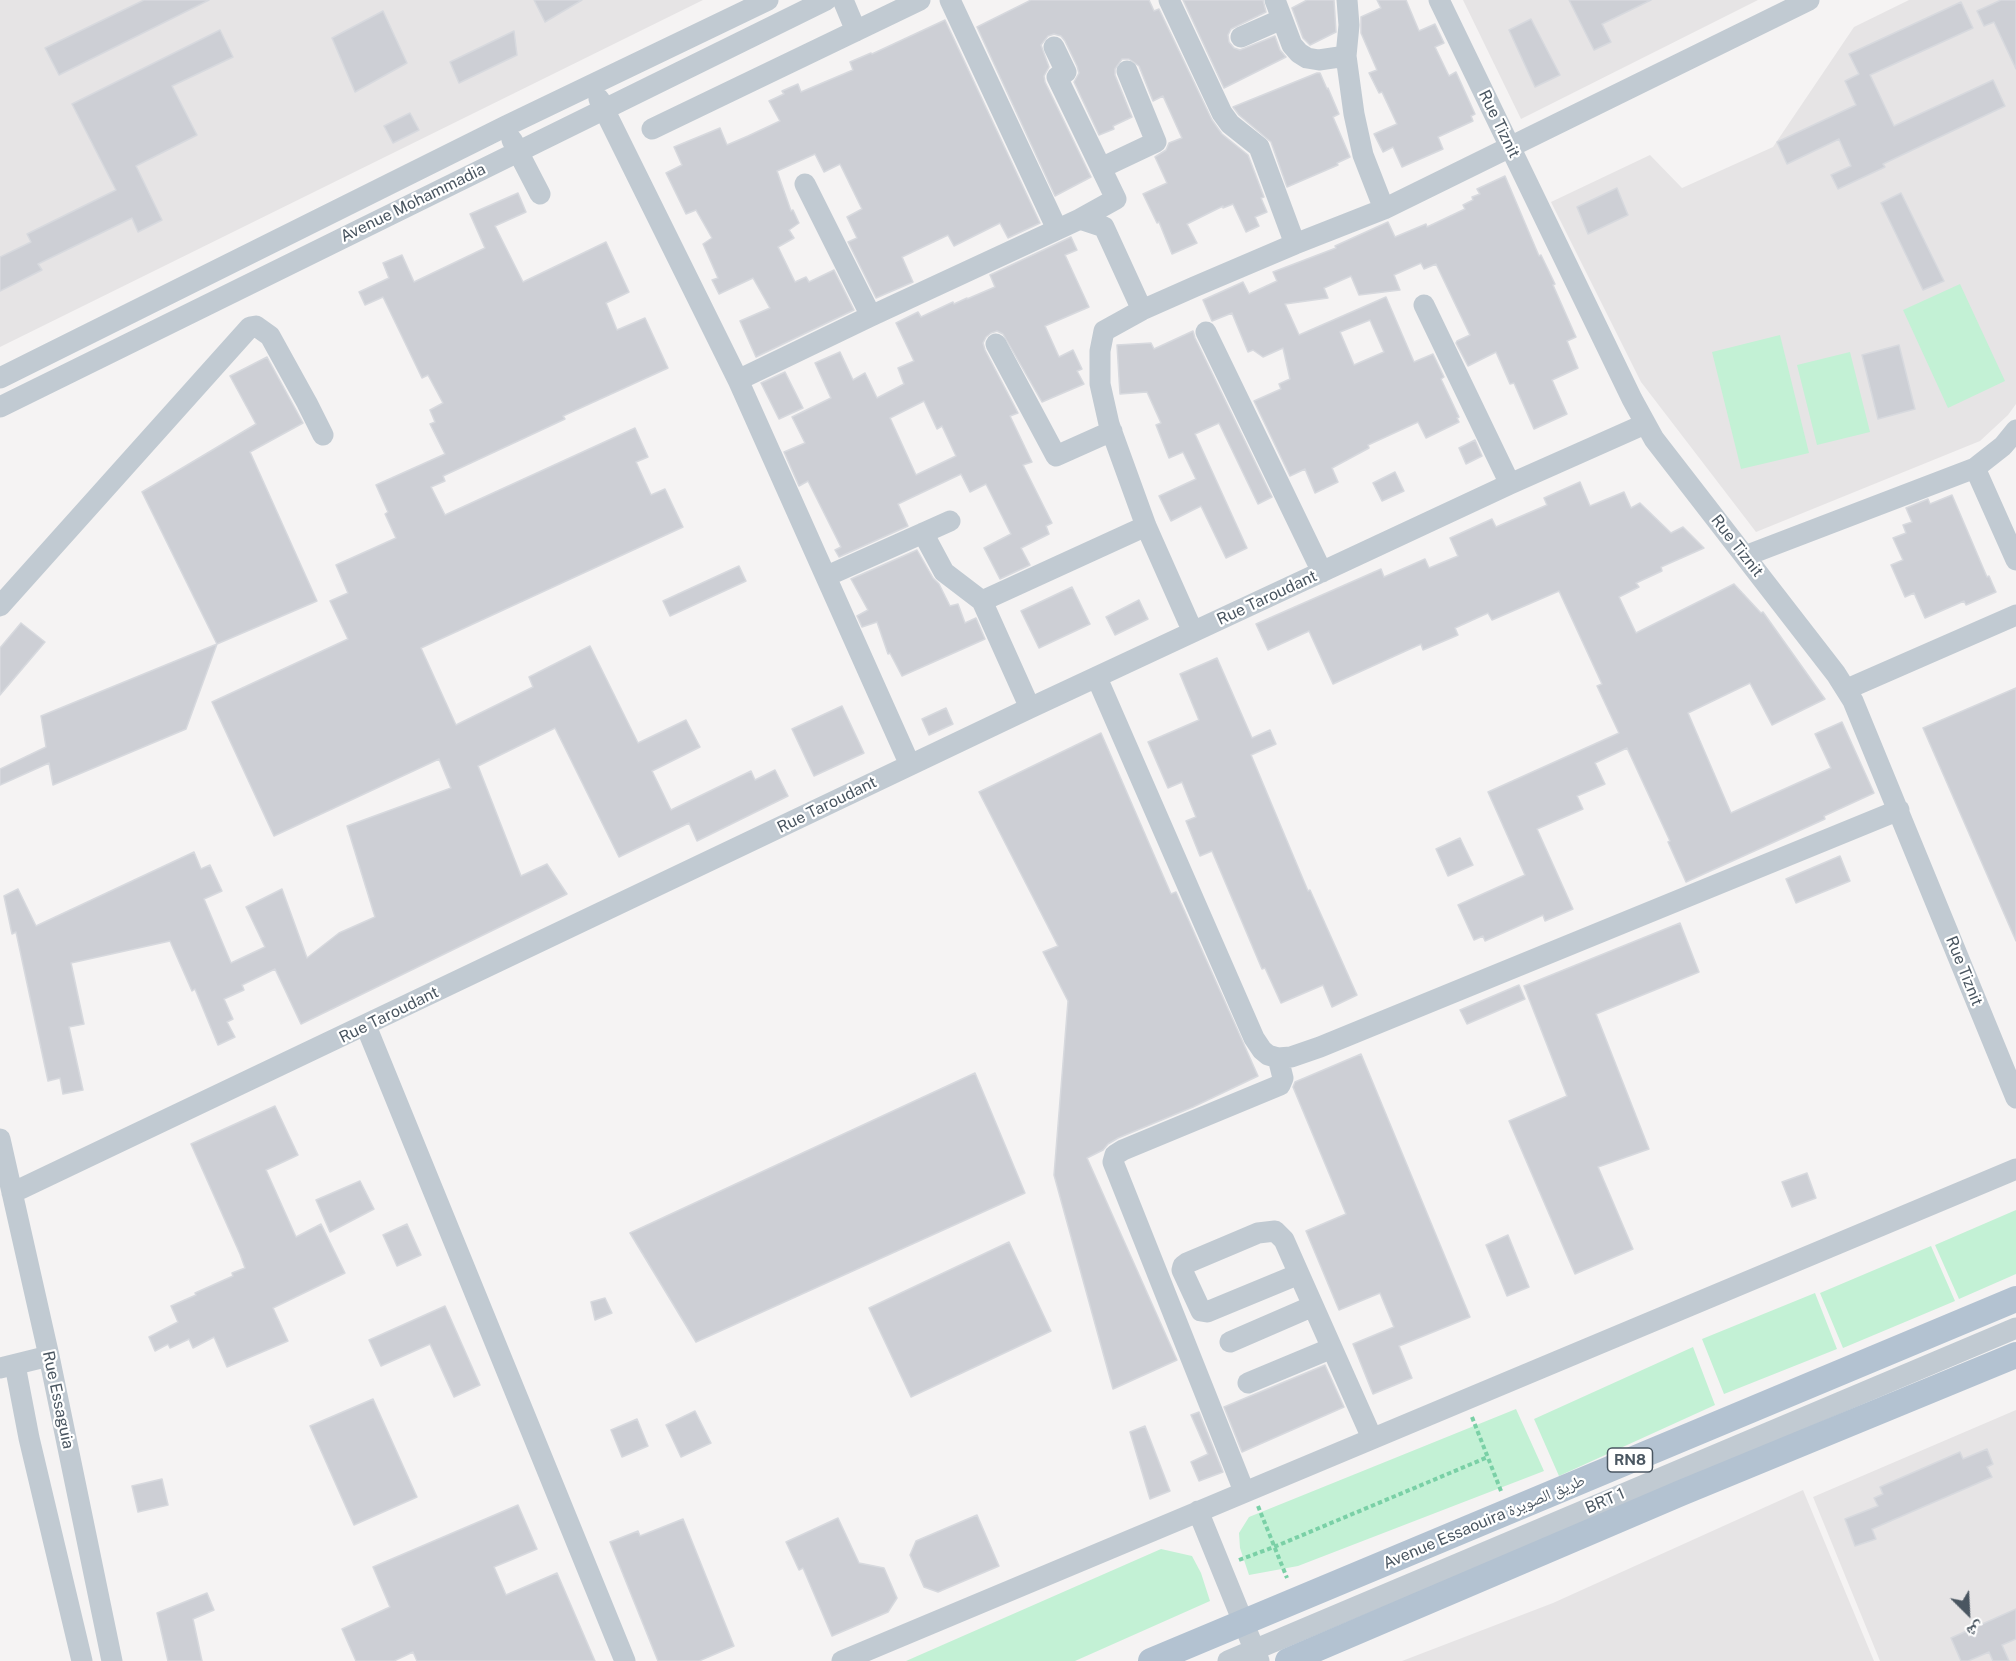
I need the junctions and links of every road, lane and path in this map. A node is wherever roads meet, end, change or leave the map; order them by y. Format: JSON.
{"nodes":[{"id":1,"x":768,"y":0,"type":"edge"},
{"id":2,"x":825,"y":0,"type":"edge"},
{"id":3,"x":843,"y":0,"type":"edge"},
{"id":4,"x":920,"y":0,"type":"edge"},
{"id":5,"x":950,"y":0,"type":"edge"},
{"id":6,"x":1169,"y":0,"type":"edge"},
{"id":7,"x":1347,"y":0,"type":"edge"},
{"id":8,"x":1439,"y":0,"type":"edge"},
{"id":9,"x":1809,"y":0,"type":"edge"},
{"id":10,"x":1279,"y":10,"type":"edge"},
{"id":11,"x":856,"y":30,"type":"junction"},
{"id":12,"x":1241,"y":38,"type":"dead end"},
{"id":13,"x":1054,"y":47,"type":"dead end"},
{"id":14,"x":1346,"y":56,"type":"junction"},
{"id":15,"x":1127,"y":71,"type":"dead end"},
{"id":16,"x":592,"y":84,"type":"junction"},
{"id":17,"x":604,"y":110,"type":"junction"},
{"id":18,"x":506,"y":126,"type":"junction"},
{"id":19,"x":652,"y":129,"type":"dead end"},
{"id":20,"x":1510,"y":148,"type":"junction"},
{"id":21,"x":518,"y":151,"type":"junction"},
{"id":22,"x":1101,"y":168,"type":"junction"},
{"id":23,"x":804,"y":184,"type":"dead end"},
{"id":24,"x":540,"y":194,"type":"dead end"},
{"id":25,"x":1384,"y":209,"type":"junction"},
{"id":26,"x":1080,"y":219,"type":"junction"},
{"id":27,"x":1057,"y":230,"type":"junction"},
{"id":28,"x":273,"y":242,"type":"junction"},
{"id":29,"x":1295,"y":244,"type":"junction"},
{"id":30,"x":285,"y":267,"type":"junction"},
{"id":31,"x":1424,"y":305,"type":"dead end"},
{"id":32,"x":1142,"y":310,"type":"junction"},
{"id":33,"x":870,"y":316,"type":"junction"},
{"id":34,"x":1206,"y":332,"type":"dead end"},
{"id":35,"x":73,"y":341,"type":"junction"},
{"id":36,"x":996,"y":344,"type":"dead end"},
{"id":37,"x":87,"y":365,"type":"junction"},
{"id":38,"x":0,"y":378,"type":"edge"},
{"id":39,"x":738,"y":380,"type":"junction"},
{"id":40,"x":0,"y":407,"type":"edge"},
{"id":41,"x":1645,"y":424,"type":"junction"},
{"id":42,"x":2016,"y":430,"type":"edge"},
{"id":43,"x":1112,"y":431,"type":"junction"},
{"id":44,"x":323,"y":435,"type":"dead end"},
{"id":45,"x":1975,"y":468,"type":"junction"},
{"id":46,"x":1510,"y":484,"type":"junction"},
{"id":47,"x":950,"y":520,"type":"dead end"},
{"id":48,"x":1146,"y":526,"type":"junction"},
{"id":49,"x":923,"y":533,"type":"junction"},
{"id":50,"x":1745,"y":556,"type":"junction"},
{"id":51,"x":2016,"y":560,"type":"edge"},
{"id":52,"x":1322,"y":572,"type":"junction"},
{"id":53,"x":827,"y":576,"type":"junction"},
{"id":54,"x":982,"y":602,"type":"junction"},
{"id":55,"x":0,"y":606,"type":"edge"},
{"id":56,"x":2016,"y":615,"type":"edge"},
{"id":57,"x":1192,"y":632,"type":"junction"},
{"id":58,"x":1097,"y":678,"type":"junction"},
{"id":59,"x":1847,"y":689,"type":"junction"},
{"id":60,"x":1030,"y":708,"type":"junction"},
{"id":61,"x":910,"y":765,"type":"junction"},
{"id":62,"x":1899,"y":810,"type":"junction"},
{"id":63,"x":366,"y":1026,"type":"junction"},
{"id":64,"x":1278,"y":1058,"type":"junction"},
{"id":65,"x":2016,"y":1098,"type":"edge"},
{"id":66,"x":0,"y":1139,"type":"edge"},
{"id":67,"x":2016,"y":1169,"type":"edge"},
{"id":68,"x":12,"y":1193,"type":"junction"},
{"id":69,"x":1299,"y":1274,"type":"junction"},
{"id":70,"x":2016,"y":1299,"type":"edge"},
{"id":71,"x":1313,"y":1306,"type":"junction"},
{"id":72,"x":2016,"y":1328,"type":"edge"},
{"id":73,"x":1230,"y":1342,"type":"dead end"},
{"id":74,"x":1332,"y":1348,"type":"junction"},
{"id":75,"x":2016,"y":1355,"type":"edge"},
{"id":76,"x":49,"y":1356,"type":"junction"},
{"id":77,"x":7,"y":1367,"type":"edge"},
{"id":78,"x":1248,"y":1383,"type":"dead end"},
{"id":79,"x":1464,"y":1399,"type":"junction"},
{"id":80,"x":1372,"y":1438,"type":"junction"},
{"id":81,"x":1488,"y":1457,"type":"junction"},
{"id":82,"x":1248,"y":1490,"type":"junction"},
{"id":83,"x":1198,"y":1511,"type":"junction"},
{"id":84,"x":1509,"y":1511,"type":"junction"},
{"id":85,"x":1274,"y":1547,"type":"junction"},
{"id":86,"x":1221,"y":1566,"type":"junction"},
{"id":87,"x":1287,"y":1578,"type":"dead end"},
{"id":88,"x":1244,"y":1622,"type":"junction"},
{"id":89,"x":1256,"y":1655,"type":"edge"},
{"id":90,"x":82,"y":1661,"type":"edge"},
{"id":91,"x":112,"y":1661,"type":"edge"},
{"id":92,"x":625,"y":1661,"type":"edge"},
{"id":93,"x":842,"y":1661,"type":"edge"},
{"id":94,"x":1151,"y":1661,"type":"edge"},
{"id":95,"x":1228,"y":1661,"type":"edge"},
{"id":96,"x":1288,"y":1661,"type":"edge"}],
"edges":[{"from":1,"to":16,"type":"street","name":"Avenue Mohammadia"},
{"from":2,"to":17,"type":"street","name":"Avenue Mohammadia"},
{"from":3,"to":11,"type":"street"},
{"from":4,"to":11,"type":"street"},
{"from":5,"to":27,"type":"street"},
{"from":6,"to":29,"type":"street"},
{"from":7,"to":14,"type":"street"},
{"from":8,"to":20,"type":"street","name":"Rue Tiznit"},
{"from":9,"to":20,"type":"street"},
{"from":10,"to":12,"type":"street"},
{"from":10,"to":14,"type":"street"},
{"from":11,"to":19,"type":"street"},
{"from":13,"to":22,"type":"street"},
{"from":14,"to":25,"type":"street"},
{"from":15,"to":22,"type":"street"},
{"from":16,"to":17,"type":"street"},
{"from":16,"to":18,"type":"street","name":"Avenue Mohammadia"},
{"from":17,"to":21,"type":"street","name":"Avenue Mohammadia"},
{"from":17,"to":39,"type":"street"},
{"from":18,"to":21,"type":"street"},
{"from":18,"to":28,"type":"street","name":"Avenue Mohammadia"},
{"from":20,"to":25,"type":"street"},
{"from":20,"to":41,"type":"street","name":"Rue Tiznit"},
{"from":21,"to":24,"type":"street"},
{"from":21,"to":30,"type":"street","name":"Avenue Mohammadia"},
{"from":22,"to":26,"type":"street"},
{"from":23,"to":33,"type":"street"},
{"from":25,"to":29,"type":"street"},
{"from":26,"to":27,"type":"street"},
{"from":26,"to":32,"type":"street"},
{"from":27,"to":33,"type":"street"},
{"from":28,"to":30,"type":"street"},
{"from":28,"to":35,"type":"street","name":"Avenue Mohammadia"},
{"from":29,"to":32,"type":"street"},
{"from":30,"to":37,"type":"street","name":"Avenue Mohammadia"},
{"from":31,"to":46,"type":"street"},
{"from":32,"to":43,"type":"street"},
{"from":33,"to":39,"type":"street"},
{"from":34,"to":52,"type":"street"},
{"from":35,"to":37,"type":"street"},
{"from":35,"to":38,"type":"street","name":"Avenue Mohammadia"},
{"from":36,"to":43,"type":"street"},
{"from":37,"to":40,"type":"street","name":"Avenue Mohammadia"},
{"from":39,"to":53,"type":"street"},
{"from":41,"to":46,"type":"street","name":"Rue Taroudant"},
{"from":41,"to":50,"type":"street","name":"Rue Tiznit"},
{"from":42,"to":45,"type":"street"},
{"from":43,"to":48,"type":"street"},
{"from":44,"to":55,"type":"street"},
{"from":45,"to":50,"type":"street"},
{"from":45,"to":51,"type":"street"},
{"from":46,"to":52,"type":"street","name":"Rue Taroudant"},
{"from":47,"to":49,"type":"street"},
{"from":48,"to":54,"type":"street"},
{"from":48,"to":57,"type":"street"},
{"from":49,"to":53,"type":"street"},
{"from":49,"to":54,"type":"street"},
{"from":50,"to":59,"type":"street","name":"Rue Tiznit"},
{"from":52,"to":57,"type":"street","name":"Rue Taroudant"},
{"from":53,"to":61,"type":"street"},
{"from":54,"to":60,"type":"street"},
{"from":56,"to":59,"type":"street"},
{"from":57,"to":58,"type":"street","name":"Rue Taroudant"},
{"from":58,"to":60,"type":"street","name":"Rue Taroudant"},
{"from":58,"to":64,"type":"street"},
{"from":59,"to":62,"type":"street","name":"Rue Tiznit"},
{"from":60,"to":61,"type":"street","name":"Rue Taroudant"},
{"from":61,"to":63,"type":"street","name":"Rue Taroudant"},
{"from":62,"to":64,"type":"street"},
{"from":62,"to":65,"type":"street","name":"Rue Tiznit"},
{"from":63,"to":68,"type":"street","name":"Rue Taroudant"},
{"from":63,"to":92,"type":"street"},
{"from":64,"to":82,"type":"street"},
{"from":66,"to":68,"type":"street","name":"Rue Essaguia"},
{"from":67,"to":79,"type":"street"},
{"from":68,"to":76,"type":"street","name":"Rue Essaguia"},
{"from":69,"to":69,"type":"street"},
{"from":69,"to":71,"type":"street"},
{"from":70,"to":84,"type":"main road","name":"Avenue Essaouira طريق الصويرة","number":"RN8"},
{"from":71,"to":73,"type":"street"},
{"from":71,"to":74,"type":"street"},
{"from":72,"to":89,"type":"street","name":"BRT 1"},
{"from":74,"to":78,"type":"street"},
{"from":74,"to":80,"type":"street"},
{"from":75,"to":96,"type":"main road"},
{"from":76,"to":77,"type":"street"},
{"from":76,"to":91,"type":"street","name":"Rue Essaguia"},
{"from":77,"to":90,"type":"street"},
{"from":79,"to":80,"type":"street"},
{"from":79,"to":81,"type":"path"},
{"from":80,"to":82,"type":"street"},
{"from":81,"to":84,"type":"path"},
{"from":81,"to":85,"type":"path"},
{"from":82,"to":83,"type":"street"},
{"from":82,"to":85,"type":"path"},
{"from":83,"to":86,"type":"street"},
{"from":83,"to":93,"type":"street"},
{"from":84,"to":88,"type":"main road","name":"Avenue Essaouira طريق الصويرة","number":"RN8"},
{"from":85,"to":86,"type":"path"},
{"from":85,"to":87,"type":"path"},
{"from":86,"to":88,"type":"street"},
{"from":88,"to":89,"type":"street"},
{"from":88,"to":94,"type":"main road","name":"Avenue Essaouira طريق الصويرة","number":"RN8"},
{"from":89,"to":95,"type":"street","name":"BRT 1"}]}
